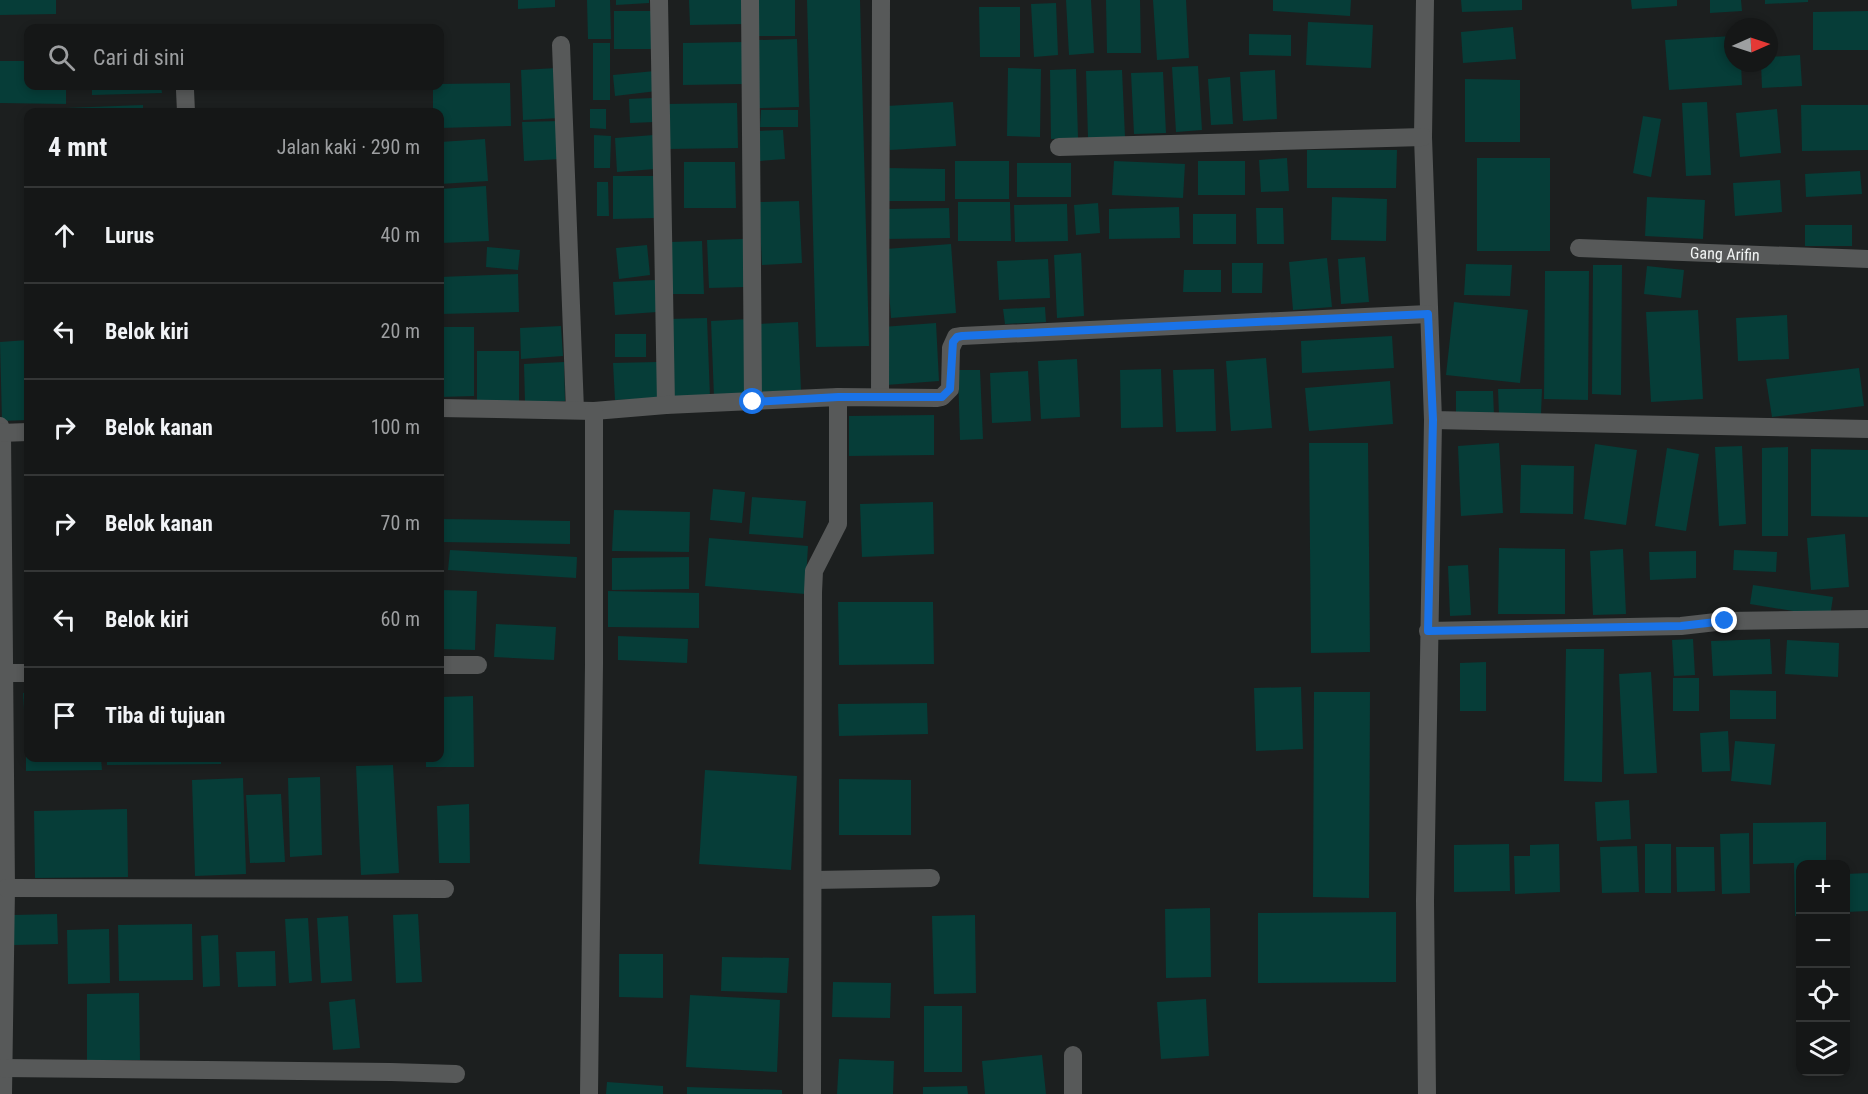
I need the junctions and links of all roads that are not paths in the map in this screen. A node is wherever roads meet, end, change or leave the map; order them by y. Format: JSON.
{"nodes":[{"id":1,"x":658,"y":0,"type":"edge"},
{"id":2,"x":750,"y":0,"type":"edge"},
{"id":3,"x":881,"y":0,"type":"edge"},
{"id":4,"x":1425,"y":0,"type":"edge"},
{"id":5,"x":561,"y":45,"type":"dead end"},
{"id":6,"x":185,"y":90,"type":"dead end"},
{"id":7,"x":186,"y":108,"type":"edge"},
{"id":8,"x":1423,"y":137,"type":"junction"},
{"id":9,"x":1059,"y":147,"type":"dead end"},
{"id":10,"x":1579,"y":248,"type":"dead end"},
{"id":11,"x":1868,"y":260,"type":"edge"},
{"id":12,"x":1428,"y":314,"type":"junction"},
{"id":13,"x":838,"y":397,"type":"junction"},
{"id":14,"x":880,"y":398,"type":"junction"},
{"id":15,"x":753,"y":402,"type":"junction"},
{"id":16,"x":666,"y":405,"type":"junction"},
{"id":17,"x":444,"y":408,"type":"edge"},
{"id":18,"x":575,"y":410,"type":"junction"},
{"id":19,"x":594,"y":411,"type":"junction"},
{"id":20,"x":1433,"y":420,"type":"junction"},
{"id":21,"x":1868,"y":429,"type":"edge"},
{"id":22,"x":1,"y":431,"type":"edge"},
{"id":23,"x":24,"y":432,"type":"edge"},
{"id":24,"x":1868,"y":619,"type":"edge"},
{"id":25,"x":1428,"y":631,"type":"junction"},
{"id":26,"x":444,"y":665,"type":"edge"},
{"id":27,"x":478,"y":665,"type":"dead end"},
{"id":28,"x":2,"y":673,"type":"edge"},
{"id":29,"x":24,"y":673,"type":"edge"},
{"id":30,"x":931,"y":878,"type":"dead end"},
{"id":31,"x":813,"y":880,"type":"junction"},
{"id":32,"x":6,"y":888,"type":"junction"},
{"id":33,"x":445,"y":889,"type":"dead end"},
{"id":34,"x":1073,"y":1055,"type":"dead end"},
{"id":35,"x":2,"y":1068,"type":"junction"},
{"id":36,"x":456,"y":1074,"type":"dead end"},
{"id":37,"x":3,"y":1094,"type":"edge"},
{"id":38,"x":589,"y":1094,"type":"edge"},
{"id":39,"x":812,"y":1094,"type":"edge"},
{"id":40,"x":1073,"y":1094,"type":"edge"},
{"id":41,"x":1427,"y":1094,"type":"edge"}],
"edges":[{"from":1,"to":16,"type":"street"},
{"from":2,"to":15,"type":"street"},
{"from":3,"to":14,"type":"street"},
{"from":4,"to":8,"type":"street"},
{"from":5,"to":18,"type":"street"},
{"from":6,"to":7,"type":"street"},
{"from":8,"to":9,"type":"street"},
{"from":8,"to":12,"type":"street"},
{"from":10,"to":11,"type":"street","name":"Gang Arifin"},
{"from":12,"to":14,"type":"street"},
{"from":12,"to":20,"type":"street"},
{"from":13,"to":14,"type":"street"},
{"from":13,"to":15,"type":"street"},
{"from":13,"to":31,"type":"street"},
{"from":15,"to":16,"type":"street"},
{"from":16,"to":19,"type":"street"},
{"from":17,"to":18,"type":"street"},
{"from":18,"to":19,"type":"street"},
{"from":19,"to":38,"type":"street"},
{"from":20,"to":21,"type":"street"},
{"from":20,"to":25,"type":"street"},
{"from":22,"to":23,"type":"street"},
{"from":22,"to":28,"type":"street"},
{"from":24,"to":25,"type":"street"},
{"from":25,"to":41,"type":"street"},
{"from":26,"to":27,"type":"street"},
{"from":28,"to":29,"type":"street"},
{"from":28,"to":32,"type":"street"},
{"from":30,"to":31,"type":"street"},
{"from":31,"to":39,"type":"street"},
{"from":32,"to":33,"type":"street"},
{"from":32,"to":35,"type":"street"},
{"from":34,"to":40,"type":"street"},
{"from":35,"to":36,"type":"street"},
{"from":35,"to":37,"type":"street"}]}
